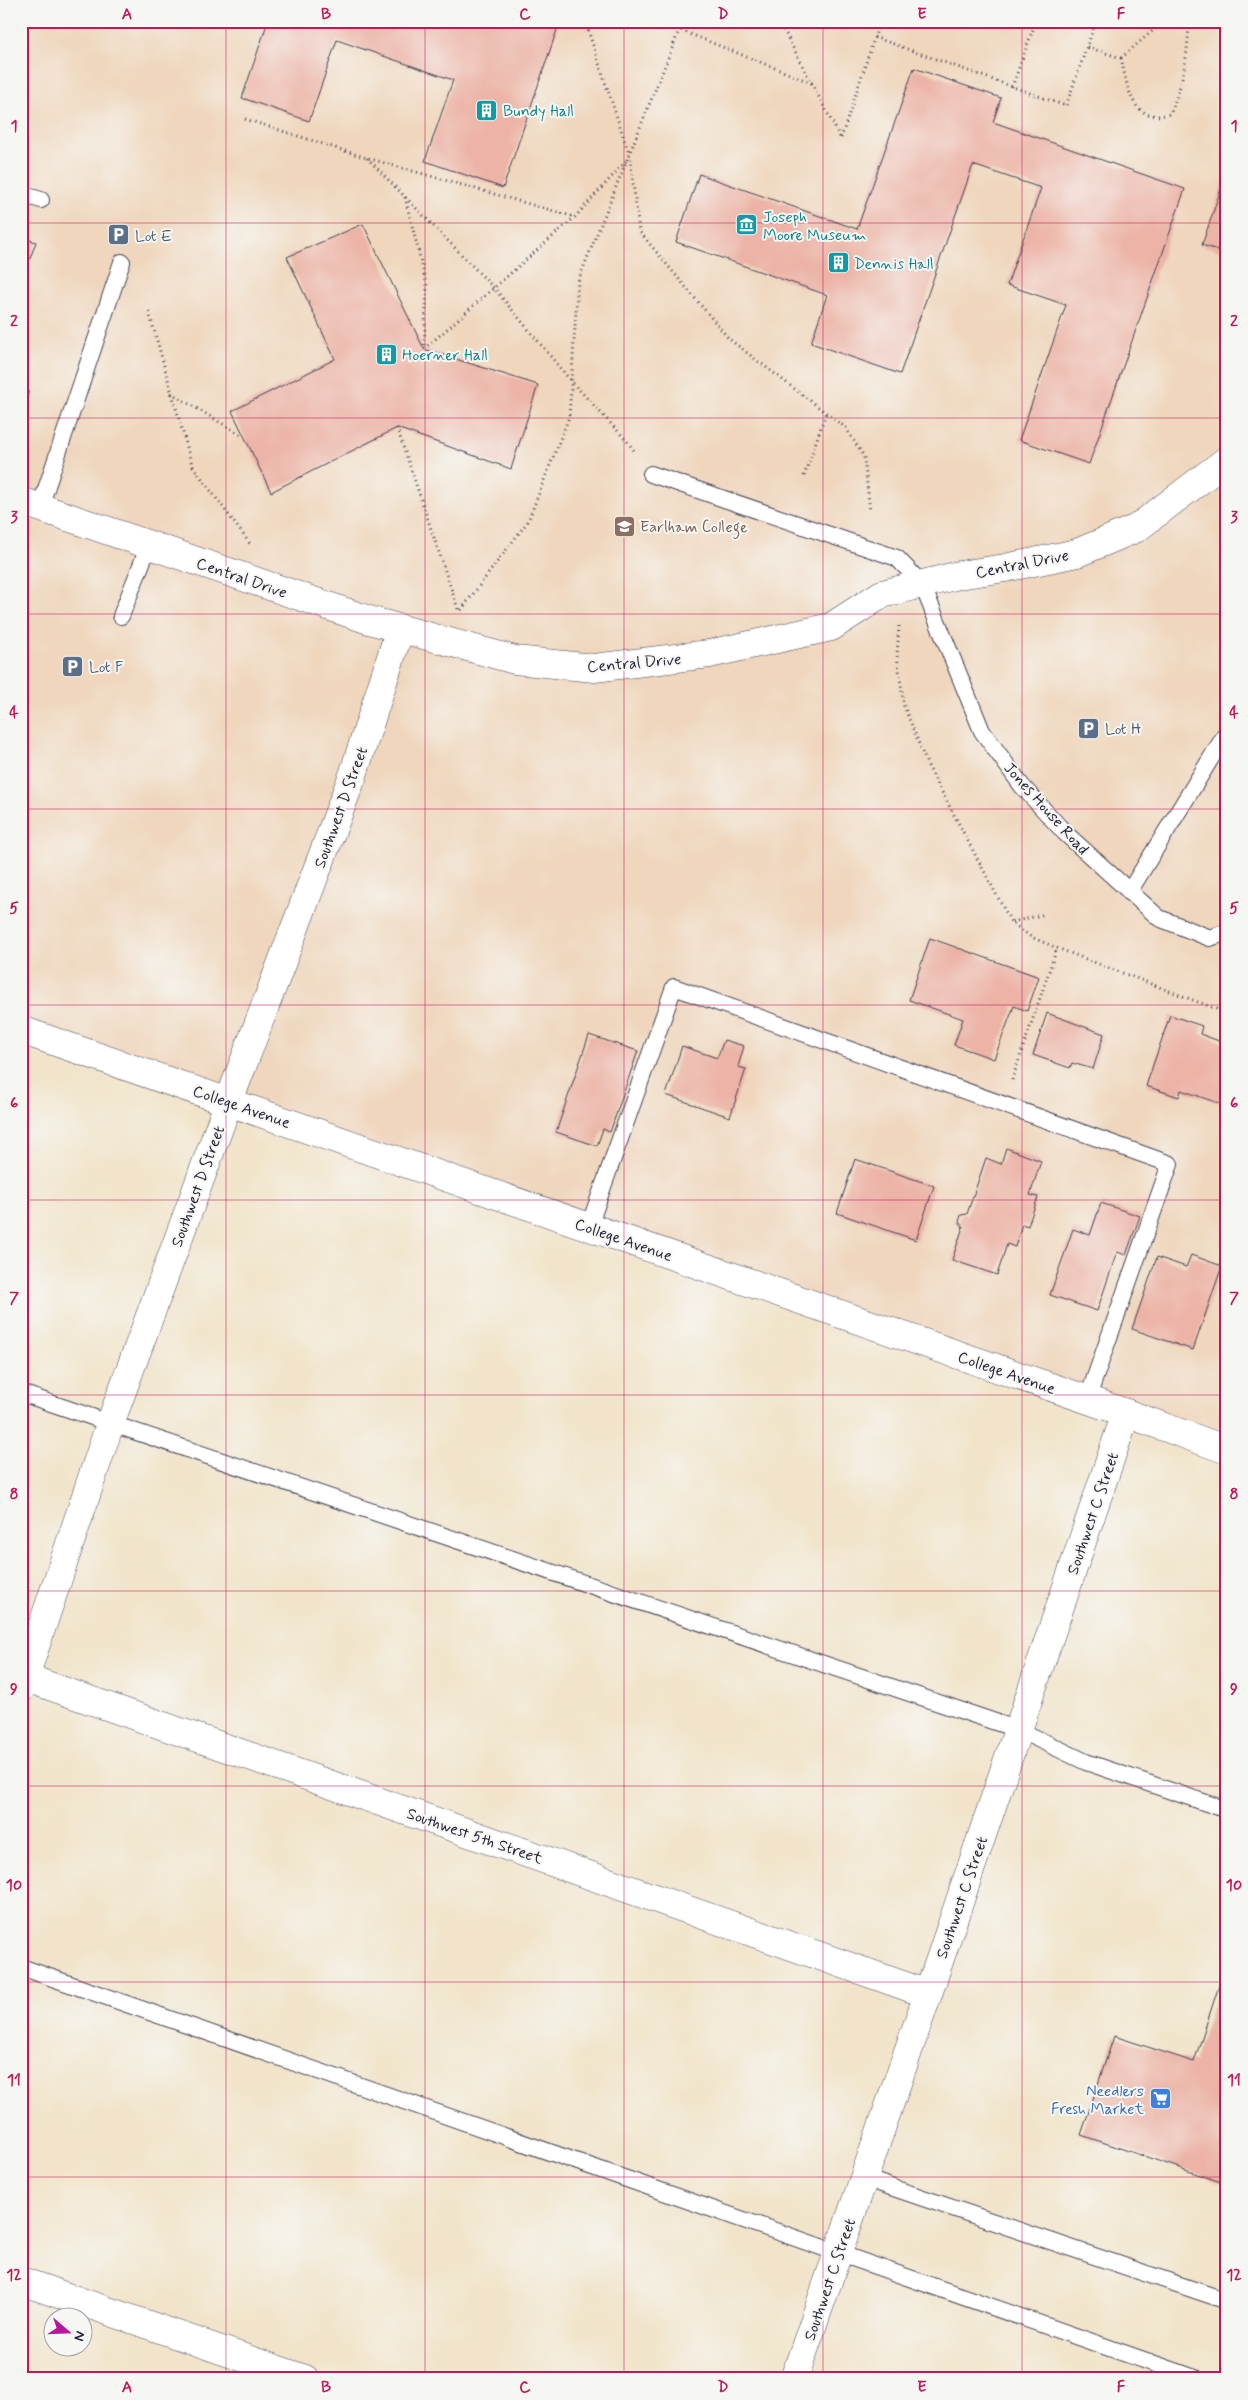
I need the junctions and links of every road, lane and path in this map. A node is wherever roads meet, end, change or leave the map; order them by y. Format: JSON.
{"nodes":[{"id":1,"x":585,"y":21,"type":"edge"},
{"id":2,"x":658,"y":21,"type":"edge"},
{"id":3,"x":683,"y":21,"type":"edge"},
{"id":4,"x":779,"y":21,"type":"edge"},
{"id":5,"x":880,"y":21,"type":"edge"},
{"id":6,"x":1036,"y":21,"type":"edge"},
{"id":7,"x":1096,"y":21,"type":"edge"},
{"id":8,"x":1164,"y":21,"type":"edge"},
{"id":9,"x":1190,"y":21,"type":"edge"},
{"id":10,"x":680,"y":30,"type":"junction"},
{"id":11,"x":874,"y":37,"type":"junction"},
{"id":12,"x":1087,"y":47,"type":"junction"},
{"id":13,"x":1121,"y":58,"type":"junction"},
{"id":14,"x":812,"y":83,"type":"junction"},
{"id":15,"x":1012,"y":87,"type":"junction"},
{"id":16,"x":246,"y":119,"type":"dead end"},
{"id":17,"x":630,"y":157,"type":"junction"},
{"id":18,"x":367,"y":158,"type":"junction"},
{"id":19,"x":21,"y":194,"type":"edge"},
{"id":20,"x":405,"y":197,"type":"junction"},
{"id":21,"x":41,"y":200,"type":"dead end"},
{"id":22,"x":575,"y":217,"type":"junction"},
{"id":23,"x":122,"y":262,"type":"dead end"},
{"id":24,"x":494,"y":288,"type":"junction"},
{"id":25,"x":149,"y":312,"type":"dead end"},
{"id":26,"x":571,"y":381,"type":"junction"},
{"id":27,"x":170,"y":393,"type":"junction"},
{"id":28,"x":826,"y":413,"type":"junction"},
{"id":29,"x":397,"y":428,"type":"dead end"},
{"id":30,"x":243,"y":436,"type":"dead end"},
{"id":31,"x":1227,"y":460,"type":"edge"},
{"id":32,"x":651,"y":474,"type":"joint"},
{"id":33,"x":804,"y":476,"type":"dead end"},
{"id":34,"x":30,"y":504,"type":"edge"},
{"id":35,"x":870,"y":512,"type":"dead end"},
{"id":36,"x":149,"y":545,"type":"junction"},
{"id":37,"x":922,"y":584,"type":"junction"},
{"id":38,"x":284,"y":591,"type":"junction"},
{"id":39,"x":121,"y":616,"type":"dead end"},
{"id":40,"x":899,"y":626,"type":"dead end"},
{"id":41,"x":400,"y":629,"type":"junction"},
{"id":42,"x":1227,"y":732,"type":"edge"},
{"id":43,"x":1129,"y":892,"type":"junction"},
{"id":44,"x":1046,"y":914,"type":"dead end"},
{"id":45,"x":1011,"y":922,"type":"junction"},
{"id":46,"x":1227,"y":932,"type":"edge"},
{"id":47,"x":1057,"y":948,"type":"junction"},
{"id":48,"x":1227,"y":1013,"type":"edge"},
{"id":49,"x":21,"y":1030,"type":"edge"},
{"id":50,"x":229,"y":1101,"type":"junction"},
{"id":51,"x":1003,"y":1104,"type":"junction"},
{"id":52,"x":589,"y":1226,"type":"junction"},
{"id":53,"x":21,"y":1393,"type":"edge"},
{"id":54,"x":1087,"y":1400,"type":"junction"},
{"id":55,"x":1126,"y":1413,"type":"junction"},
{"id":56,"x":110,"y":1424,"type":"junction"},
{"id":57,"x":1227,"y":1450,"type":"edge"},
{"id":58,"x":23,"y":1681,"type":"edge"},
{"id":59,"x":1018,"y":1730,"type":"junction"},
{"id":60,"x":1227,"y":1810,"type":"edge"},
{"id":61,"x":21,"y":1967,"type":"edge"},
{"id":62,"x":928,"y":1994,"type":"junction"},
{"id":63,"x":864,"y":2178,"type":"junction"},
{"id":64,"x":838,"y":2253,"type":"junction"},
{"id":65,"x":21,"y":2281,"type":"edge"},
{"id":66,"x":1227,"y":2302,"type":"edge"},
{"id":67,"x":304,"y":2379,"type":"edge"},
{"id":68,"x":794,"y":2379,"type":"edge"},
{"id":69,"x":1198,"y":2379,"type":"edge"}],
"edges":[{"from":1,"to":17,"type":"path"},
{"from":2,"to":10,"type":"path"},
{"from":3,"to":10,"type":"path"},
{"from":4,"to":14,"type":"path"},
{"from":5,"to":11,"type":"path"},
{"from":6,"to":15,"type":"path"},
{"from":7,"to":12,"type":"path"},
{"from":8,"to":13,"type":"path"},
{"from":9,"to":13,"type":"path"},
{"from":10,"to":14,"type":"path"},
{"from":10,"to":17,"type":"path"},
{"from":11,"to":14,"type":"path"},
{"from":11,"to":15,"type":"path"},
{"from":12,"to":13,"type":"path"},
{"from":12,"to":15,"type":"path"},
{"from":16,"to":18,"type":"path"},
{"from":17,"to":22,"type":"path"},
{"from":17,"to":26,"type":"path"},
{"from":17,"to":28,"type":"path"},
{"from":18,"to":20,"type":"path"},
{"from":18,"to":22,"type":"path"},
{"from":19,"to":21,"type":"lane"},
{"from":20,"to":24,"type":"path"},
{"from":20,"to":24,"type":"path"},
{"from":22,"to":24,"type":"path"},
{"from":23,"to":34,"type":"lane"},
{"from":24,"to":26,"type":"path"},
{"from":25,"to":27,"type":"path"},
{"from":26,"to":29,"type":"path"},
{"from":26,"to":32,"type":"path"},
{"from":27,"to":30,"type":"path"},
{"from":27,"to":38,"type":"path"},
{"from":28,"to":33,"type":"path"},
{"from":28,"to":35,"type":"path"},
{"from":31,"to":37,"type":"street","name":"Central Drive"},
{"from":32,"to":37,"type":"lane"},
{"from":34,"to":36,"type":"street","name":"Central Drive"},
{"from":36,"to":38,"type":"street","name":"Central Drive"},
{"from":36,"to":39,"type":"lane"},
{"from":37,"to":41,"type":"street","name":"Central Drive"},
{"from":37,"to":43,"type":"lane","name":"Jones House Road"},
{"from":38,"to":41,"type":"street","name":"Central Drive"},
{"from":40,"to":45,"type":"path"},
{"from":41,"to":50,"type":"street","name":"Southwest D Street"},
{"from":42,"to":43,"type":"lane"},
{"from":43,"to":46,"type":"lane","name":"Jones House Road"},
{"from":44,"to":45,"type":"path"},
{"from":45,"to":47,"type":"path"},
{"from":47,"to":48,"type":"path"},
{"from":47,"to":51,"type":"path"},
{"from":49,"to":50,"type":"street","name":"College Avenue"},
{"from":50,"to":52,"type":"street","name":"College Avenue"},
{"from":50,"to":56,"type":"street","name":"Southwest D Street"},
{"from":51,"to":52,"type":"lane"},
{"from":51,"to":54,"type":"lane"},
{"from":52,"to":54,"type":"street","name":"College Avenue"},
{"from":53,"to":56,"type":"lane"},
{"from":54,"to":55,"type":"street","name":"College Avenue"},
{"from":55,"to":57,"type":"street","name":"College Avenue"},
{"from":55,"to":59,"type":"street","name":"Southwest C Street"},
{"from":56,"to":58,"type":"street","name":"Southwest D Street"},
{"from":56,"to":59,"type":"lane"},
{"from":58,"to":62,"type":"street","name":"Southwest 5th Street"},
{"from":59,"to":60,"type":"lane"},
{"from":59,"to":62,"type":"street","name":"Southwest C Street"},
{"from":61,"to":64,"type":"lane"},
{"from":62,"to":63,"type":"street","name":"Southwest C Street"},
{"from":63,"to":64,"type":"street","name":"Southwest C Street"},
{"from":63,"to":66,"type":"lane"},
{"from":64,"to":68,"type":"street","name":"Southwest C Street"},
{"from":64,"to":69,"type":"lane"},
{"from":65,"to":67,"type":"street"}]}
